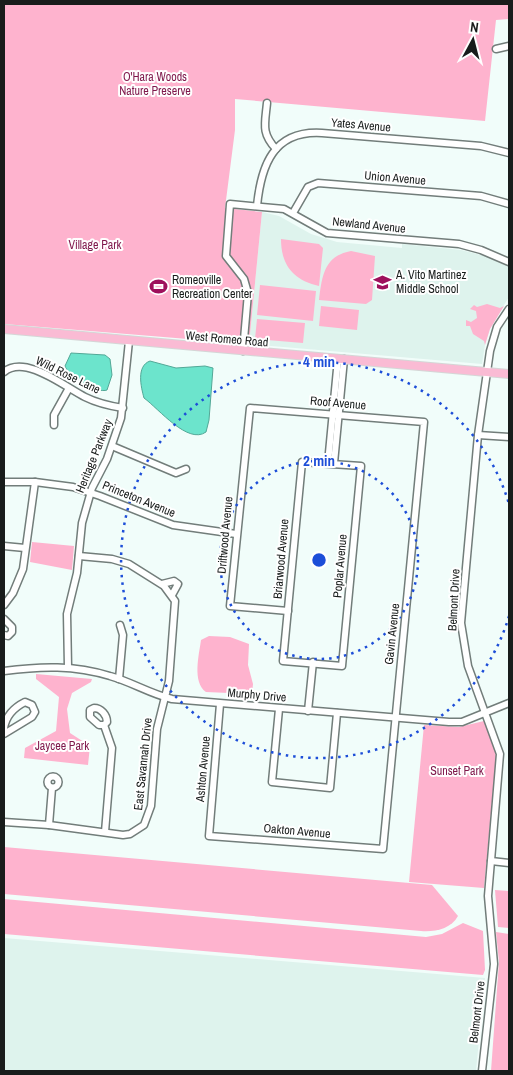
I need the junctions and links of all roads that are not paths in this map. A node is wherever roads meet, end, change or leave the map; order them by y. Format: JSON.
{"nodes":[{"id":1,"x":509,"y":46,"type":"edge"},
{"id":2,"x":496,"y":50,"type":"dead end"},
{"id":3,"x":267,"y":103,"type":"dead end"},
{"id":4,"x":276,"y":149,"type":"junction"},
{"id":5,"x":509,"y":153,"type":"edge"},
{"id":6,"x":509,"y":204,"type":"edge"},
{"id":7,"x":257,"y":206,"type":"junction"},
{"id":8,"x":293,"y":213,"type":"junction"},
{"id":9,"x":509,"y":262,"type":"edge"},
{"id":10,"x":509,"y":308,"type":"edge"},
{"id":11,"x":4,"y":329,"type":"edge"},
{"id":12,"x":129,"y":341,"type":"junction"},
{"id":13,"x":243,"y":351,"type":"junction"},
{"id":14,"x":341,"y":359,"type":"junction"},
{"id":15,"x":4,"y":372,"type":"edge"},
{"id":16,"x":487,"y":372,"type":"junction"},
{"id":17,"x":509,"y":374,"type":"edge"},
{"id":18,"x":69,"y":388,"type":"junction"},
{"id":19,"x":123,"y":408,"type":"junction"},
{"id":20,"x":250,"y":408,"type":"joint"},
{"id":21,"x":336,"y":414,"type":"junction"},
{"id":22,"x":424,"y":422,"type":"joint"},
{"id":23,"x":54,"y":425,"type":"dead end"},
{"id":24,"x":478,"y":435,"type":"junction"},
{"id":25,"x":509,"y":437,"type":"edge"},
{"id":26,"x":112,"y":446,"type":"junction"},
{"id":27,"x":331,"y":463,"type":"junction"},
{"id":28,"x":186,"y":469,"type":"dead end"},
{"id":29,"x":4,"y":482,"type":"edge"},
{"id":30,"x":35,"y":482,"type":"junction"},
{"id":31,"x":91,"y":493,"type":"junction"},
{"id":32,"x":236,"y":534,"type":"junction"},
{"id":33,"x":4,"y":546,"type":"edge"},
{"id":34,"x":25,"y":548,"type":"junction"},
{"id":35,"x":79,"y":556,"type":"junction"},
{"id":36,"x":162,"y":584,"type":"junction"},
{"id":37,"x":172,"y":595,"type":"junction"},
{"id":38,"x":4,"y":605,"type":"edge"},
{"id":39,"x":288,"y":612,"type":"junction"},
{"id":40,"x":4,"y":619,"type":"edge"},
{"id":41,"x":120,"y":625,"type":"dead end"},
{"id":42,"x":4,"y":634,"type":"edge"},
{"id":43,"x":313,"y":662,"type":"junction"},
{"id":44,"x":68,"y":667,"type":"junction"},
{"id":45,"x":4,"y":670,"type":"edge"},
{"id":46,"x":119,"y":679,"type":"junction"},
{"id":47,"x":164,"y":697,"type":"junction"},
{"id":48,"x":509,"y":703,"type":"edge"},
{"id":49,"x":220,"y":704,"type":"junction"},
{"id":50,"x":279,"y":709,"type":"junction"},
{"id":51,"x":308,"y":711,"type":"junction"},
{"id":52,"x":337,"y":713,"type":"junction"},
{"id":53,"x":485,"y":713,"type":"junction"},
{"id":54,"x":395,"y":718,"type":"junction"},
{"id":55,"x":104,"y":725,"type":"dead end"},
{"id":56,"x":4,"y":728,"type":"edge"},
{"id":57,"x":4,"y":734,"type":"edge"},
{"id":58,"x":52,"y":788,"type":"dead end"},
{"id":59,"x":4,"y":822,"type":"edge"},
{"id":60,"x":49,"y":825,"type":"junction"},
{"id":61,"x":105,"y":832,"type":"junction"},
{"id":62,"x":209,"y":836,"type":"joint"},
{"id":63,"x":383,"y":849,"type":"joint"},
{"id":64,"x":491,"y":861,"type":"junction"},
{"id":65,"x":509,"y":863,"type":"edge"},
{"id":66,"x":482,"y":1071,"type":"edge"}],
"edges":[{"from":1,"to":2,"type":"street"},
{"from":3,"to":4,"type":"street"},
{"from":4,"to":5,"type":"street","name":"Yates Avenue"},
{"from":4,"to":7,"type":"street","name":"Yates Avenue"},
{"from":6,"to":8,"type":"street","name":"Union Avenue"},
{"from":7,"to":8,"type":"street","name":"Newland Avenue"},
{"from":7,"to":13,"type":"street","name":"Newland Avenue"},
{"from":8,"to":9,"type":"street","name":"Newland Avenue"},
{"from":10,"to":16,"type":"street","name":"Belmont Drive"},
{"from":11,"to":12,"type":"main road","name":"West Romeo Road"},
{"from":12,"to":13,"type":"main road","name":"West Romeo Road"},
{"from":12,"to":19,"type":"street","name":"Heritage Parkway"},
{"from":13,"to":14,"type":"main road","name":"West Romeo Road"},
{"from":14,"to":16,"type":"main road","name":"West Romeo Road"},
{"from":14,"to":21,"type":"street"},
{"from":15,"to":18,"type":"street","name":"Wild Rose Lane"},
{"from":16,"to":17,"type":"main road","name":"West Romeo Road"},
{"from":16,"to":24,"type":"street","name":"Belmont Drive"},
{"from":18,"to":19,"type":"street","name":"Wild Rose Lane"},
{"from":18,"to":23,"type":"street"},
{"from":19,"to":26,"type":"street","name":"Heritage Parkway"},
{"from":20,"to":21,"type":"street","name":"Roof Avenue"},
{"from":20,"to":32,"type":"street","name":"Driftwood Avenue"},
{"from":21,"to":22,"type":"street","name":"Roof Avenue"},
{"from":21,"to":27,"type":"street"},
{"from":22,"to":54,"type":"street","name":"Gavin Avenue"},
{"from":24,"to":25,"type":"street"},
{"from":24,"to":53,"type":"street","name":"Belmont Drive"},
{"from":26,"to":28,"type":"street"},
{"from":26,"to":31,"type":"street","name":"Heritage Parkway"},
{"from":27,"to":39,"type":"street","name":"Briarwood Avenue"},
{"from":27,"to":43,"type":"street","name":"Poplar Avenue"},
{"from":29,"to":30,"type":"street","name":"Princeton Avenue"},
{"from":30,"to":31,"type":"street","name":"Princeton Avenue"},
{"from":30,"to":34,"type":"street"},
{"from":31,"to":32,"type":"street","name":"Princeton Avenue"},
{"from":31,"to":35,"type":"street","name":"Heritage Parkway"},
{"from":32,"to":39,"type":"street","name":"Driftwood Avenue"},
{"from":33,"to":34,"type":"street"},
{"from":34,"to":38,"type":"street"},
{"from":35,"to":36,"type":"street"},
{"from":35,"to":44,"type":"street","name":"Heritage Parkway"},
{"from":36,"to":37,"type":"street"},
{"from":36,"to":37,"type":"street","name":"East Savannah Drive"},
{"from":37,"to":47,"type":"street","name":"East Savannah Drive"},
{"from":39,"to":43,"type":"street","name":"Briarwood Avenue"},
{"from":40,"to":42,"type":"street"},
{"from":41,"to":46,"type":"street"},
{"from":43,"to":51,"type":"street"},
{"from":44,"to":45,"type":"street","name":"Murphy Drive"},
{"from":44,"to":46,"type":"street","name":"Murphy Drive"},
{"from":46,"to":47,"type":"street","name":"Murphy Drive"},
{"from":47,"to":49,"type":"street","name":"Murphy Drive"},
{"from":47,"to":61,"type":"street","name":"East Savannah Drive"},
{"from":48,"to":53,"type":"street","name":"Murphy Drive"},
{"from":49,"to":50,"type":"street","name":"Murphy Drive"},
{"from":49,"to":62,"type":"street","name":"Ashton Avenue"},
{"from":50,"to":51,"type":"street","name":"Murphy Drive"},
{"from":50,"to":52,"type":"street"},
{"from":51,"to":52,"type":"street","name":"Murphy Drive"},
{"from":52,"to":54,"type":"street","name":"Murphy Drive"},
{"from":53,"to":54,"type":"street","name":"Murphy Drive"},
{"from":53,"to":64,"type":"street","name":"Belmont Drive"},
{"from":54,"to":63,"type":"street","name":"Gavin Avenue"},
{"from":55,"to":61,"type":"street"},
{"from":56,"to":57,"type":"street"},
{"from":58,"to":60,"type":"street"},
{"from":59,"to":60,"type":"street","name":"East Savannah Drive"},
{"from":60,"to":61,"type":"street","name":"East Savannah Drive"},
{"from":62,"to":63,"type":"street","name":"Oakton Avenue"},
{"from":64,"to":65,"type":"street"},
{"from":64,"to":66,"type":"street","name":"Belmont Drive"}]}
